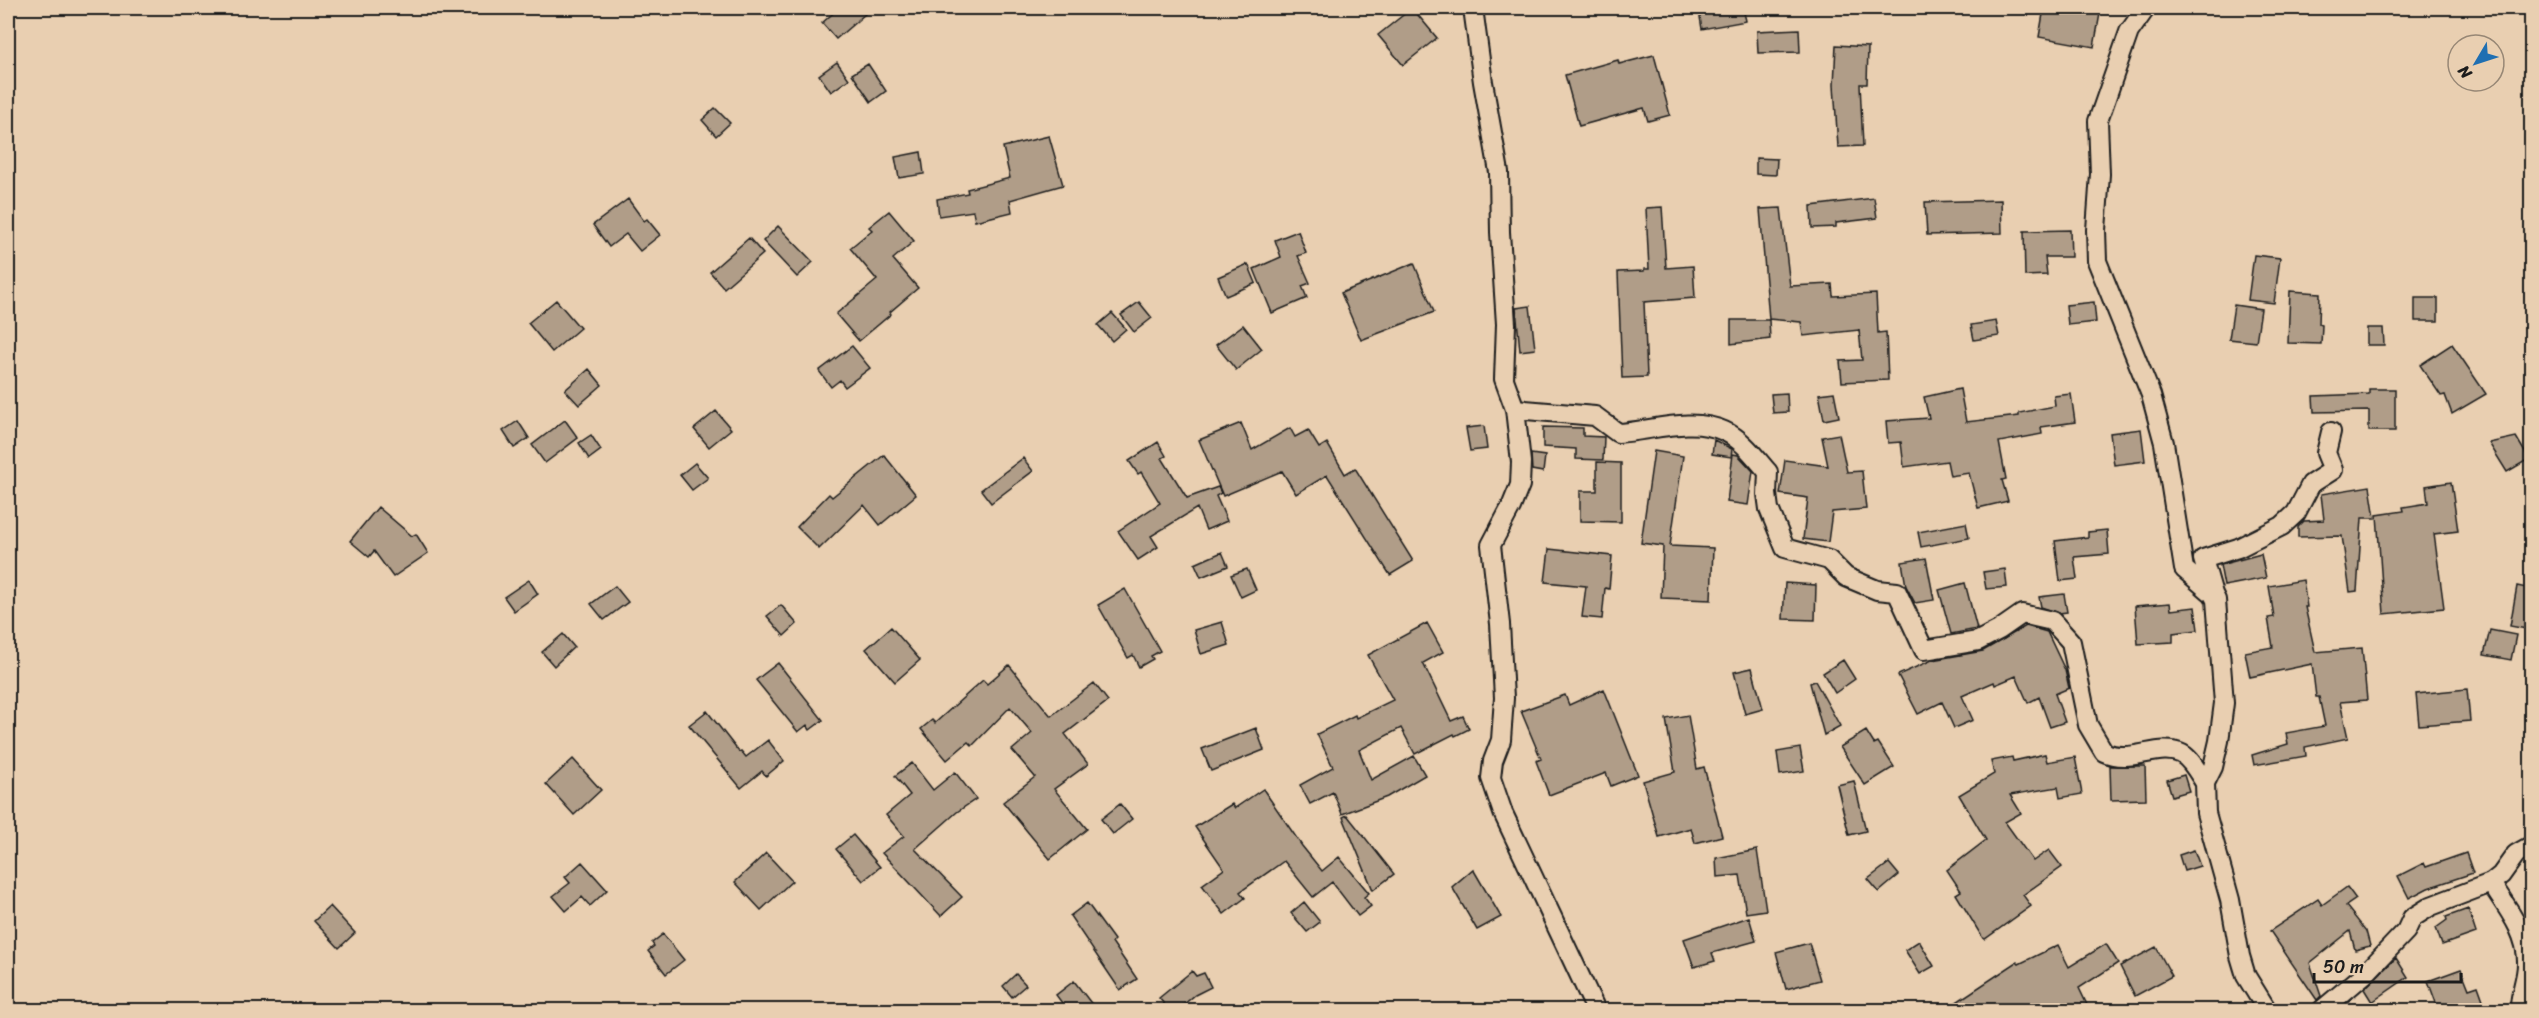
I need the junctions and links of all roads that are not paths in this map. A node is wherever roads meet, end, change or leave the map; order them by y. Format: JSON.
{"nodes":[{"id":1,"x":1473,"y":8,"type":"edge"},
{"id":2,"x":2146,"y":8,"type":"edge"},
{"id":3,"x":1515,"y":409,"type":"junction"},
{"id":4,"x":2331,"y":432,"type":"dead end"},
{"id":5,"x":2213,"y":594,"type":"junction"},
{"id":6,"x":2205,"y":783,"type":"junction"},
{"id":7,"x":2532,"y":845,"type":"edge"},
{"id":8,"x":2492,"y":883,"type":"junction"},
{"id":9,"x":1596,"y":1011,"type":"edge"},
{"id":10,"x":2267,"y":1011,"type":"edge"},
{"id":11,"x":2322,"y":1011,"type":"edge"},
{"id":12,"x":2520,"y":1011,"type":"edge"}],
"edges":[{"from":1,"to":3,"type":"street"},
{"from":2,"to":5,"type":"street"},
{"from":3,"to":6,"type":"street"},
{"from":3,"to":9,"type":"street"},
{"from":4,"to":5,"type":"street"},
{"from":5,"to":6,"type":"street"},
{"from":6,"to":10,"type":"street"},
{"from":7,"to":8,"type":"street"},
{"from":8,"to":11,"type":"street"},
{"from":8,"to":12,"type":"street"}]}
